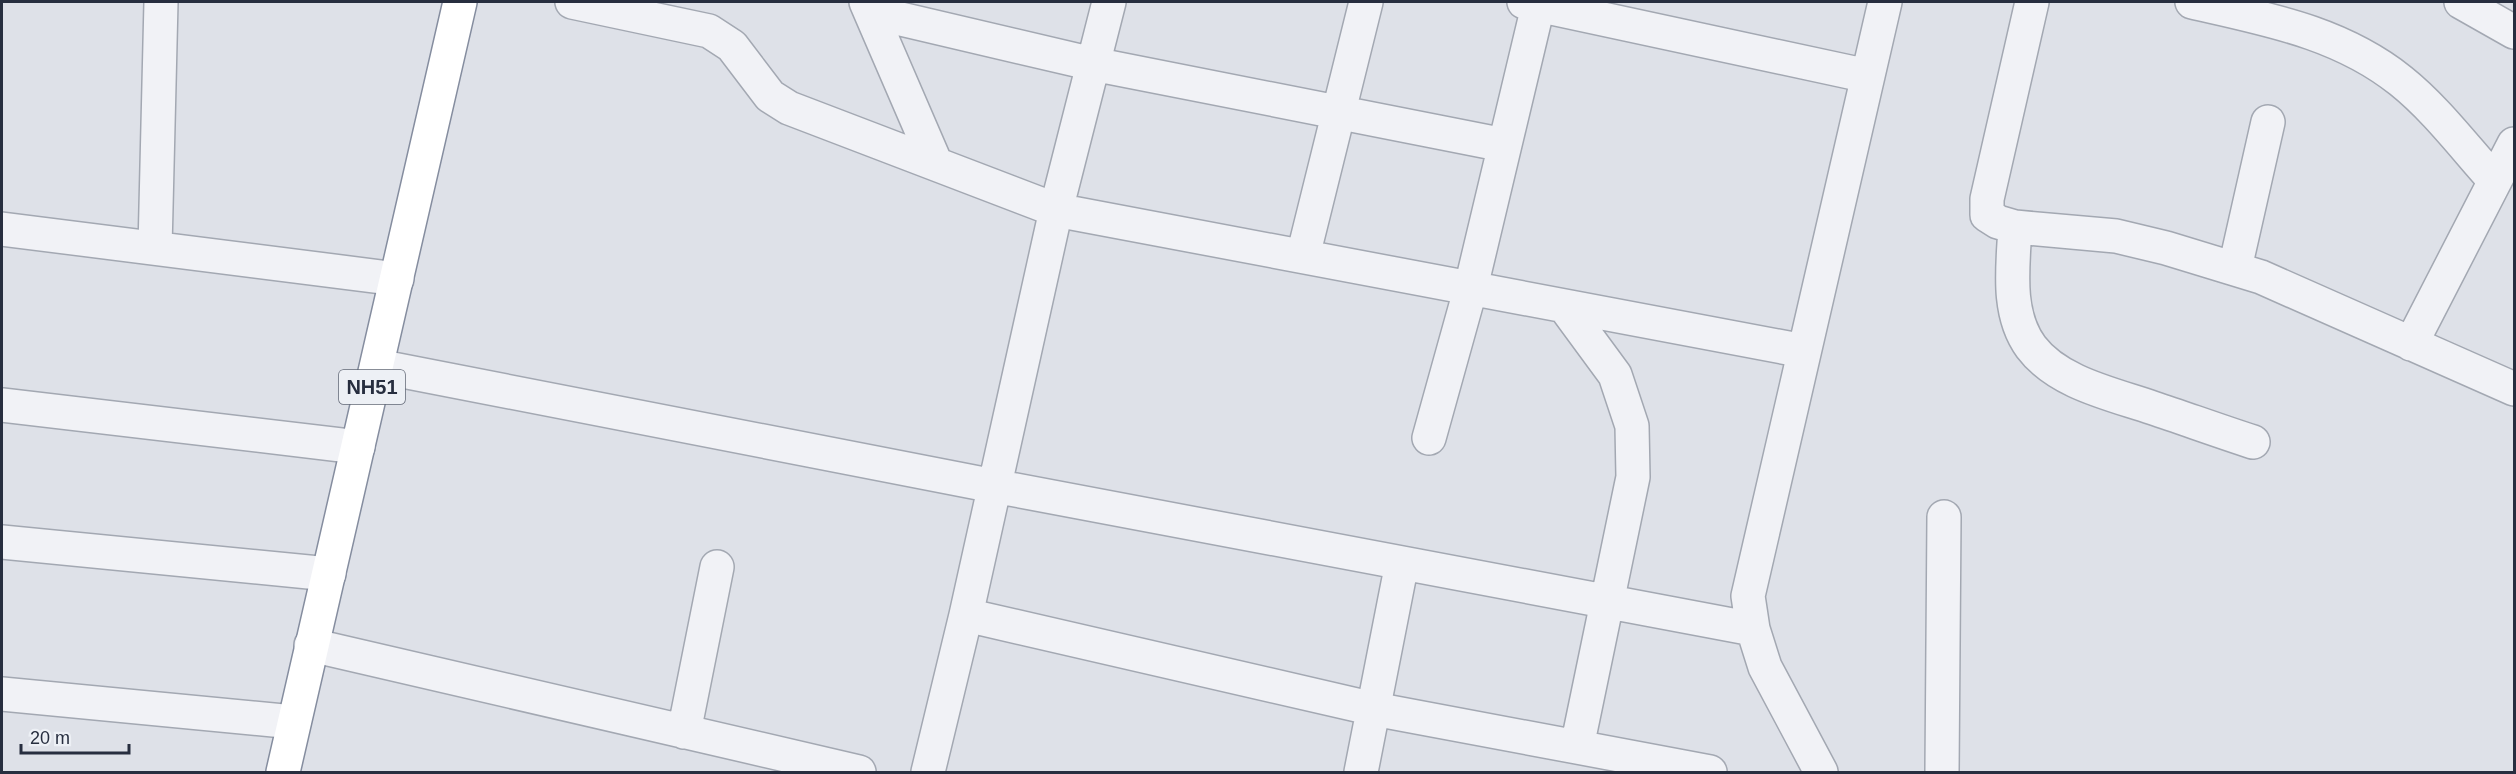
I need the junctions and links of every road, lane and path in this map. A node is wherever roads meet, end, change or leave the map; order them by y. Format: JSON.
{"nodes":[{"id":1,"x":161,"y":2,"type":"edge"},
{"id":2,"x":460,"y":2,"type":"edge"},
{"id":3,"x":572,"y":2,"type":"edge"},
{"id":4,"x":1109,"y":2,"type":"edge"},
{"id":5,"x":1366,"y":2,"type":"edge"},
{"id":6,"x":1534,"y":2,"type":"edge"},
{"id":7,"x":1885,"y":2,"type":"edge"},
{"id":8,"x":2032,"y":2,"type":"edge"},
{"id":9,"x":2192,"y":2,"type":"edge"},
{"id":10,"x":2470,"y":4,"type":"edge"},
{"id":11,"x":869,"y":7,"type":"edge"},
{"id":12,"x":2514,"y":32,"type":"edge"},
{"id":13,"x":1093,"y":64,"type":"junction"},
{"id":14,"x":1868,"y":76,"type":"junction"},
{"id":15,"x":1339,"y":112,"type":"junction"},
{"id":16,"x":2268,"y":122,"type":"dead end"},
{"id":17,"x":1504,"y":145,"type":"junction"},
{"id":18,"x":2508,"y":160,"type":"edge"},
{"id":19,"x":936,"y":164,"type":"junction"},
{"id":20,"x":1056,"y":210,"type":"junction"},
{"id":21,"x":2015,"y":227,"type":"junction"},
{"id":22,"x":2,"y":230,"type":"edge"},
{"id":23,"x":155,"y":248,"type":"junction"},
{"id":24,"x":1303,"y":256,"type":"junction"},
{"id":25,"x":2235,"y":268,"type":"junction"},
{"id":26,"x":397,"y":279,"type":"junction"},
{"id":27,"x":1471,"y":287,"type":"junction"},
{"id":28,"x":1564,"y":308,"type":"junction"},
{"id":29,"x":2411,"y":344,"type":"junction"},
{"id":30,"x":1804,"y":351,"type":"junction"},
{"id":31,"x":377,"y":366,"type":"junction"},
{"id":32,"x":2514,"y":389,"type":"edge"},
{"id":33,"x":2,"y":405,"type":"edge"},
{"id":34,"x":1429,"y":438,"type":"dead end"},
{"id":35,"x":2253,"y":442,"type":"dead end"},
{"id":36,"x":358,"y":447,"type":"junction"},
{"id":37,"x":994,"y":486,"type":"junction"},
{"id":38,"x":1944,"y":517,"type":"dead end"},
{"id":39,"x":2,"y":542,"type":"edge"},
{"id":40,"x":1402,"y":563,"type":"junction"},
{"id":41,"x":717,"y":567,"type":"dead end"},
{"id":42,"x":329,"y":573,"type":"junction"},
{"id":43,"x":1607,"y":602,"type":"junction"},
{"id":44,"x":966,"y":615,"type":"junction"},
{"id":45,"x":1753,"y":629,"type":"junction"},
{"id":46,"x":311,"y":645,"type":"junction"},
{"id":47,"x":2,"y":694,"type":"edge"},
{"id":48,"x":1374,"y":709,"type":"junction"},
{"id":49,"x":294,"y":722,"type":"junction"},
{"id":50,"x":684,"y":732,"type":"junction"},
{"id":51,"x":1577,"y":747,"type":"junction"},
{"id":52,"x":283,"y":772,"type":"edge"},
{"id":53,"x":859,"y":772,"type":"edge"},
{"id":54,"x":928,"y":772,"type":"edge"},
{"id":55,"x":1361,"y":772,"type":"edge"},
{"id":56,"x":1710,"y":772,"type":"edge"},
{"id":57,"x":1821,"y":772,"type":"edge"},
{"id":58,"x":1942,"y":772,"type":"edge"}],
"edges":[{"from":1,"to":23,"type":"street"},
{"from":2,"to":26,"type":"highway","number":"NH51"},
{"from":3,"to":19,"type":"street"},
{"from":4,"to":13,"type":"street"},
{"from":5,"to":15,"type":"street"},
{"from":6,"to":14,"type":"street"},
{"from":6,"to":17,"type":"street"},
{"from":7,"to":14,"type":"street"},
{"from":8,"to":21,"type":"street"},
{"from":9,"to":18,"type":"street"},
{"from":10,"to":12,"type":"street"},
{"from":11,"to":13,"type":"street"},
{"from":11,"to":19,"type":"street"},
{"from":13,"to":15,"type":"street"},
{"from":13,"to":20,"type":"street"},
{"from":14,"to":30,"type":"street"},
{"from":15,"to":17,"type":"street"},
{"from":15,"to":24,"type":"street"},
{"from":16,"to":25,"type":"street"},
{"from":17,"to":27,"type":"street"},
{"from":18,"to":29,"type":"street"},
{"from":19,"to":20,"type":"street"},
{"from":20,"to":24,"type":"street"},
{"from":20,"to":37,"type":"street"},
{"from":21,"to":25,"type":"street"},
{"from":21,"to":35,"type":"street"},
{"from":22,"to":23,"type":"street"},
{"from":23,"to":26,"type":"street"},
{"from":24,"to":27,"type":"street"},
{"from":25,"to":29,"type":"street"},
{"from":26,"to":31,"type":"highway","number":"NH51"},
{"from":27,"to":28,"type":"street"},
{"from":27,"to":34,"type":"street"},
{"from":28,"to":30,"type":"street"},
{"from":28,"to":43,"type":"street"},
{"from":29,"to":32,"type":"street"},
{"from":30,"to":45,"type":"street"},
{"from":31,"to":36,"type":"highway","number":"NH51"},
{"from":31,"to":37,"type":"street"},
{"from":33,"to":36,"type":"street"},
{"from":36,"to":42,"type":"highway","number":"NH51"},
{"from":37,"to":40,"type":"street"},
{"from":37,"to":44,"type":"street"},
{"from":38,"to":58,"type":"street"},
{"from":39,"to":42,"type":"street"},
{"from":40,"to":43,"type":"street"},
{"from":40,"to":48,"type":"street"},
{"from":41,"to":50,"type":"street"},
{"from":42,"to":46,"type":"highway","number":"NH51"},
{"from":43,"to":45,"type":"street"},
{"from":43,"to":51,"type":"street"},
{"from":44,"to":48,"type":"street"},
{"from":44,"to":54,"type":"street"},
{"from":45,"to":57,"type":"street"},
{"from":46,"to":49,"type":"highway","number":"NH51"},
{"from":46,"to":50,"type":"street"},
{"from":47,"to":49,"type":"street"},
{"from":48,"to":51,"type":"street"},
{"from":48,"to":55,"type":"street"},
{"from":49,"to":52,"type":"highway","number":"NH51"},
{"from":50,"to":53,"type":"street"},
{"from":51,"to":56,"type":"street"}]}
